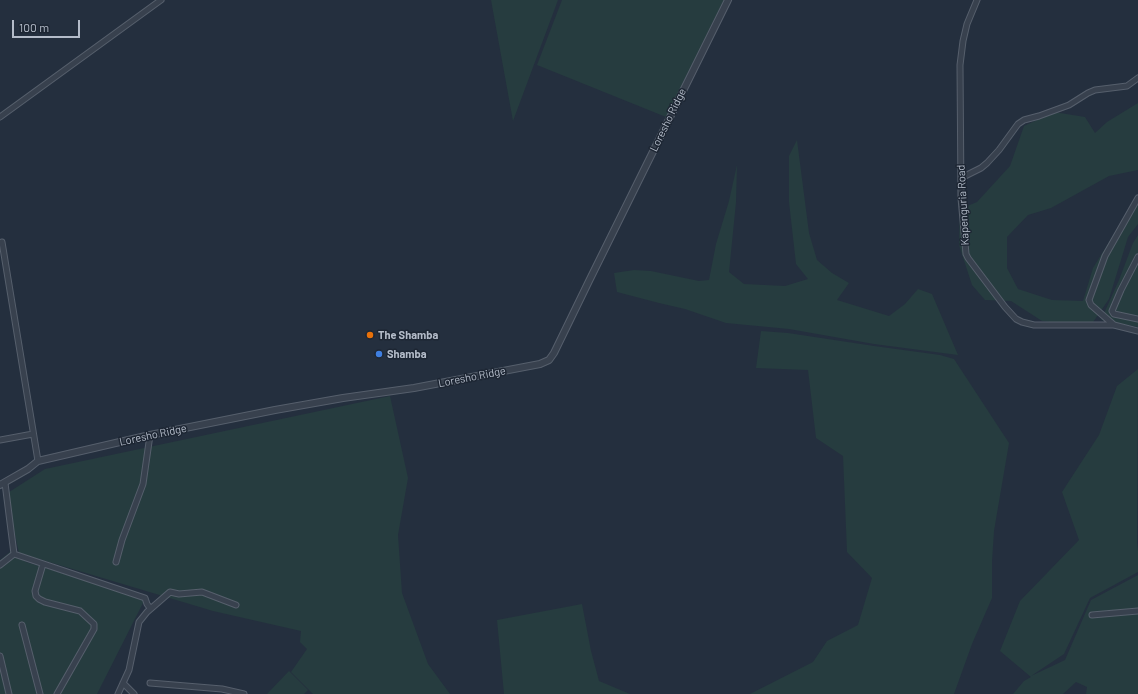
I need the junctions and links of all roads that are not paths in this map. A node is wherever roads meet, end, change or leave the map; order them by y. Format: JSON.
{"nodes":[{"id":1,"x":161,"y":0,"type":"edge"},
{"id":2,"x":728,"y":0,"type":"edge"},
{"id":3,"x":977,"y":0,"type":"edge"},
{"id":4,"x":1138,"y":78,"type":"edge"},
{"id":5,"x":0,"y":117,"type":"edge"},
{"id":6,"x":961,"y":178,"type":"junction"},
{"id":7,"x":1138,"y":198,"type":"edge"},
{"id":8,"x":2,"y":242,"type":"dead end"},
{"id":9,"x":1138,"y":257,"type":"edge"},
{"id":10,"x":1138,"y":319,"type":"edge"},
{"id":11,"x":1114,"y":325,"type":"junction"},
{"id":12,"x":1138,"y":331,"type":"edge"},
{"id":13,"x":33,"y":434,"type":"junction"},
{"id":14,"x":150,"y":435,"type":"junction"},
{"id":15,"x":0,"y":440,"type":"edge"},
{"id":16,"x":38,"y":461,"type":"junction"},
{"id":17,"x":2,"y":484,"type":"edge"},
{"id":18,"x":14,"y":554,"type":"junction"},
{"id":19,"x":116,"y":562,"type":"dead end"},
{"id":20,"x":42,"y":564,"type":"junction"},
{"id":21,"x":0,"y":565,"type":"edge"},
{"id":22,"x":236,"y":605,"type":"dead end"},
{"id":23,"x":150,"y":608,"type":"junction"},
{"id":24,"x":1138,"y":611,"type":"edge"},
{"id":25,"x":1092,"y":615,"type":"dead end"},
{"id":26,"x":22,"y":624,"type":"dead end"},
{"id":27,"x":0,"y":656,"type":"edge"},
{"id":28,"x":123,"y":683,"type":"junction"},
{"id":29,"x":150,"y":683,"type":"dead end"},
{"id":30,"x":9,"y":694,"type":"edge"},
{"id":31,"x":40,"y":694,"type":"edge"},
{"id":32,"x":57,"y":694,"type":"edge"},
{"id":33,"x":118,"y":694,"type":"edge"},
{"id":34,"x":134,"y":694,"type":"edge"},
{"id":35,"x":244,"y":694,"type":"edge"}],
"edges":[{"from":1,"to":5,"type":"street"},
{"from":2,"to":14,"type":"street","name":"Loresho Ridge"},
{"from":3,"to":6,"type":"street","name":"Kapenguria Road"},
{"from":4,"to":6,"type":"street"},
{"from":6,"to":11,"type":"street","name":"Kapenguria Road"},
{"from":7,"to":11,"type":"street"},
{"from":8,"to":13,"type":"street"},
{"from":9,"to":10,"type":"street"},
{"from":11,"to":12,"type":"street","name":"Kapenguria Road"},
{"from":13,"to":15,"type":"street"},
{"from":13,"to":16,"type":"street"},
{"from":14,"to":16,"type":"street","name":"Loresho Ridge"},
{"from":14,"to":19,"type":"street"},
{"from":16,"to":17,"type":"street","name":"Loresho Ridge"},
{"from":17,"to":18,"type":"street","name":"Loresho Ridge"},
{"from":18,"to":20,"type":"street"},
{"from":18,"to":21,"type":"street"},
{"from":20,"to":23,"type":"street"},
{"from":20,"to":32,"type":"street"},
{"from":22,"to":23,"type":"street"},
{"from":23,"to":28,"type":"street"},
{"from":24,"to":25,"type":"street"},
{"from":26,"to":31,"type":"street"},
{"from":27,"to":30,"type":"street"},
{"from":28,"to":33,"type":"street"},
{"from":28,"to":34,"type":"street"},
{"from":29,"to":35,"type":"street"}]}
